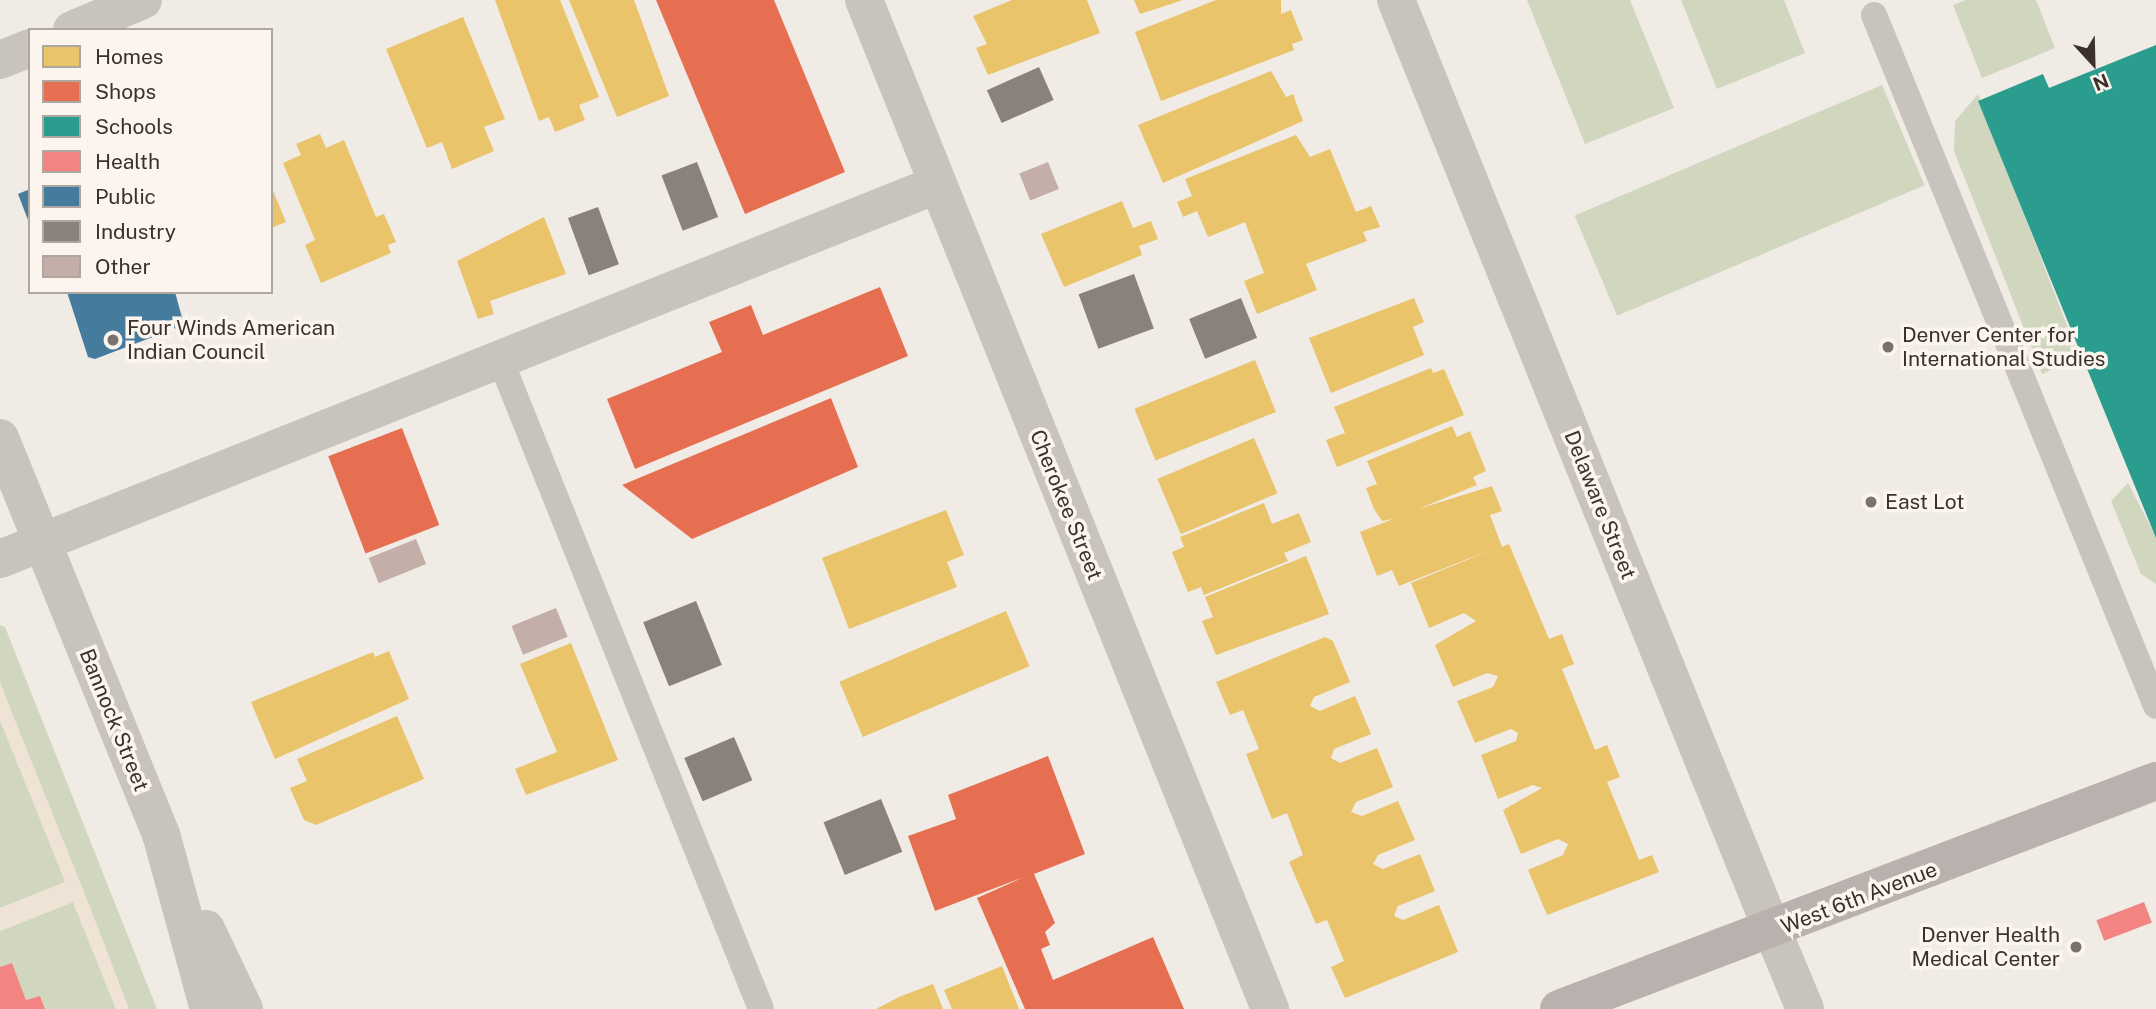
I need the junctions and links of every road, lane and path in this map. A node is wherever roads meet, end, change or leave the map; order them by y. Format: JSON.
{"nodes":[{"id":1,"x":144,"y":0,"type":"edge"},
{"id":2,"x":864,"y":0,"type":"edge"},
{"id":3,"x":1396,"y":0,"type":"edge"},
{"id":4,"x":1874,"y":15,"type":"dead end"},
{"id":5,"x":77,"y":28,"type":"edge"},
{"id":6,"x":28,"y":49,"type":"edge"},
{"id":7,"x":0,"y":60,"type":"edge"},
{"id":8,"x":936,"y":185,"type":"junction"},
{"id":9,"x":500,"y":359,"type":"junction"},
{"id":10,"x":0,"y":438,"type":"edge"},
{"id":11,"x":42,"y":542,"type":"junction"},
{"id":12,"x":0,"y":559,"type":"edge"},
{"id":13,"x":2156,"y":706,"type":"edge"},
{"id":14,"x":2156,"y":781,"type":"edge"},
{"id":15,"x":161,"y":834,"type":"junction"},
{"id":16,"x":1773,"y":932,"type":"junction"},
{"id":17,"x":209,"y":1009,"type":"edge"},
{"id":18,"x":244,"y":1009,"type":"edge"},
{"id":19,"x":761,"y":1009,"type":"edge"},
{"id":20,"x":1270,"y":1009,"type":"edge"},
{"id":21,"x":1559,"y":1009,"type":"edge"},
{"id":22,"x":1805,"y":1009,"type":"edge"}],
"edges":[{"from":1,"to":5,"type":"street"},
{"from":2,"to":8,"type":"street","name":"Cherokee Street"},
{"from":3,"to":16,"type":"street","name":"Delaware Street"},
{"from":4,"to":13,"type":"lane"},
{"from":6,"to":7,"type":"street"},
{"from":8,"to":9,"type":"street"},
{"from":8,"to":20,"type":"street","name":"Cherokee Street"},
{"from":9,"to":11,"type":"street"},
{"from":9,"to":19,"type":"lane"},
{"from":10,"to":11,"type":"street","name":"Bannock Street"},
{"from":11,"to":12,"type":"street"},
{"from":11,"to":15,"type":"street","name":"Bannock Street"},
{"from":14,"to":16,"type":"main road","name":"West 6th Avenue"},
{"from":15,"to":17,"type":"street","name":"Bannock Street"},
{"from":15,"to":18,"type":"street"},
{"from":16,"to":21,"type":"main road","name":"West 6th Avenue"},
{"from":16,"to":22,"type":"street","name":"Delaware Street"}]}
